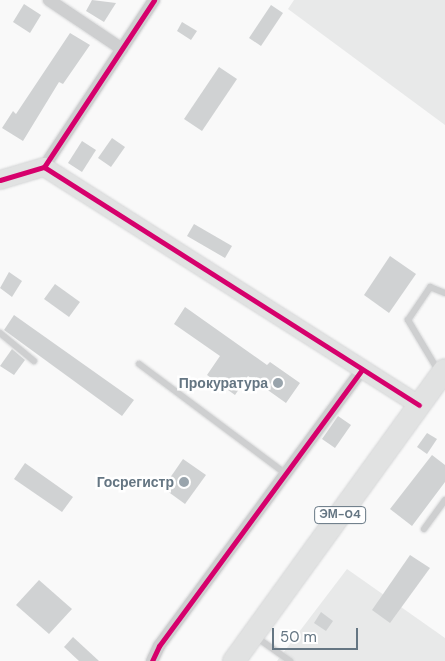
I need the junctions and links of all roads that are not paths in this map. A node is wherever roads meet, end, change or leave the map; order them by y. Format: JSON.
{"nodes":[{"id":1,"x":49,"y":0,"type":"edge"},
{"id":2,"x":154,"y":0,"type":"edge"},
{"id":3,"x":122,"y":50,"type":"junction"},
{"id":4,"x":44,"y":168,"type":"junction"},
{"id":5,"x":0,"y":180,"type":"edge"},
{"id":6,"x":445,"y":293,"type":"edge"},
{"id":7,"x":0,"y":333,"type":"edge"},
{"id":8,"x":34,"y":361,"type":"dead end"},
{"id":9,"x":139,"y":364,"type":"dead end"},
{"id":10,"x":362,"y":370,"type":"junction"},
{"id":11,"x":443,"y":373,"type":"edge"},
{"id":12,"x":419,"y":405,"type":"junction"},
{"id":13,"x":286,"y":474,"type":"junction"},
{"id":14,"x":445,"y":500,"type":"edge"},
{"id":15,"x":424,"y":528,"type":"dead end"},
{"id":16,"x":253,"y":635,"type":"junction"},
{"id":17,"x":152,"y":661,"type":"edge"},
{"id":18,"x":234,"y":661,"type":"edge"},
{"id":19,"x":290,"y":661,"type":"edge"}],
"edges":[{"from":1,"to":3,"type":"street"},
{"from":2,"to":3,"type":"street"},
{"from":3,"to":4,"type":"street"},
{"from":4,"to":5,"type":"street"},
{"from":4,"to":10,"type":"street"},
{"from":6,"to":11,"type":"lane"},
{"from":7,"to":8,"type":"lane"},
{"from":9,"to":13,"type":"lane"},
{"from":10,"to":12,"type":"street"},
{"from":10,"to":13,"type":"street"},
{"from":11,"to":12,"type":"highway","number":"ЭМ-04"},
{"from":12,"to":16,"type":"highway","number":"ЭМ-04"},
{"from":13,"to":17,"type":"street"},
{"from":14,"to":15,"type":"lane"},
{"from":16,"to":18,"type":"highway","number":"ЭМ-04"},
{"from":16,"to":19,"type":"lane"}]}
